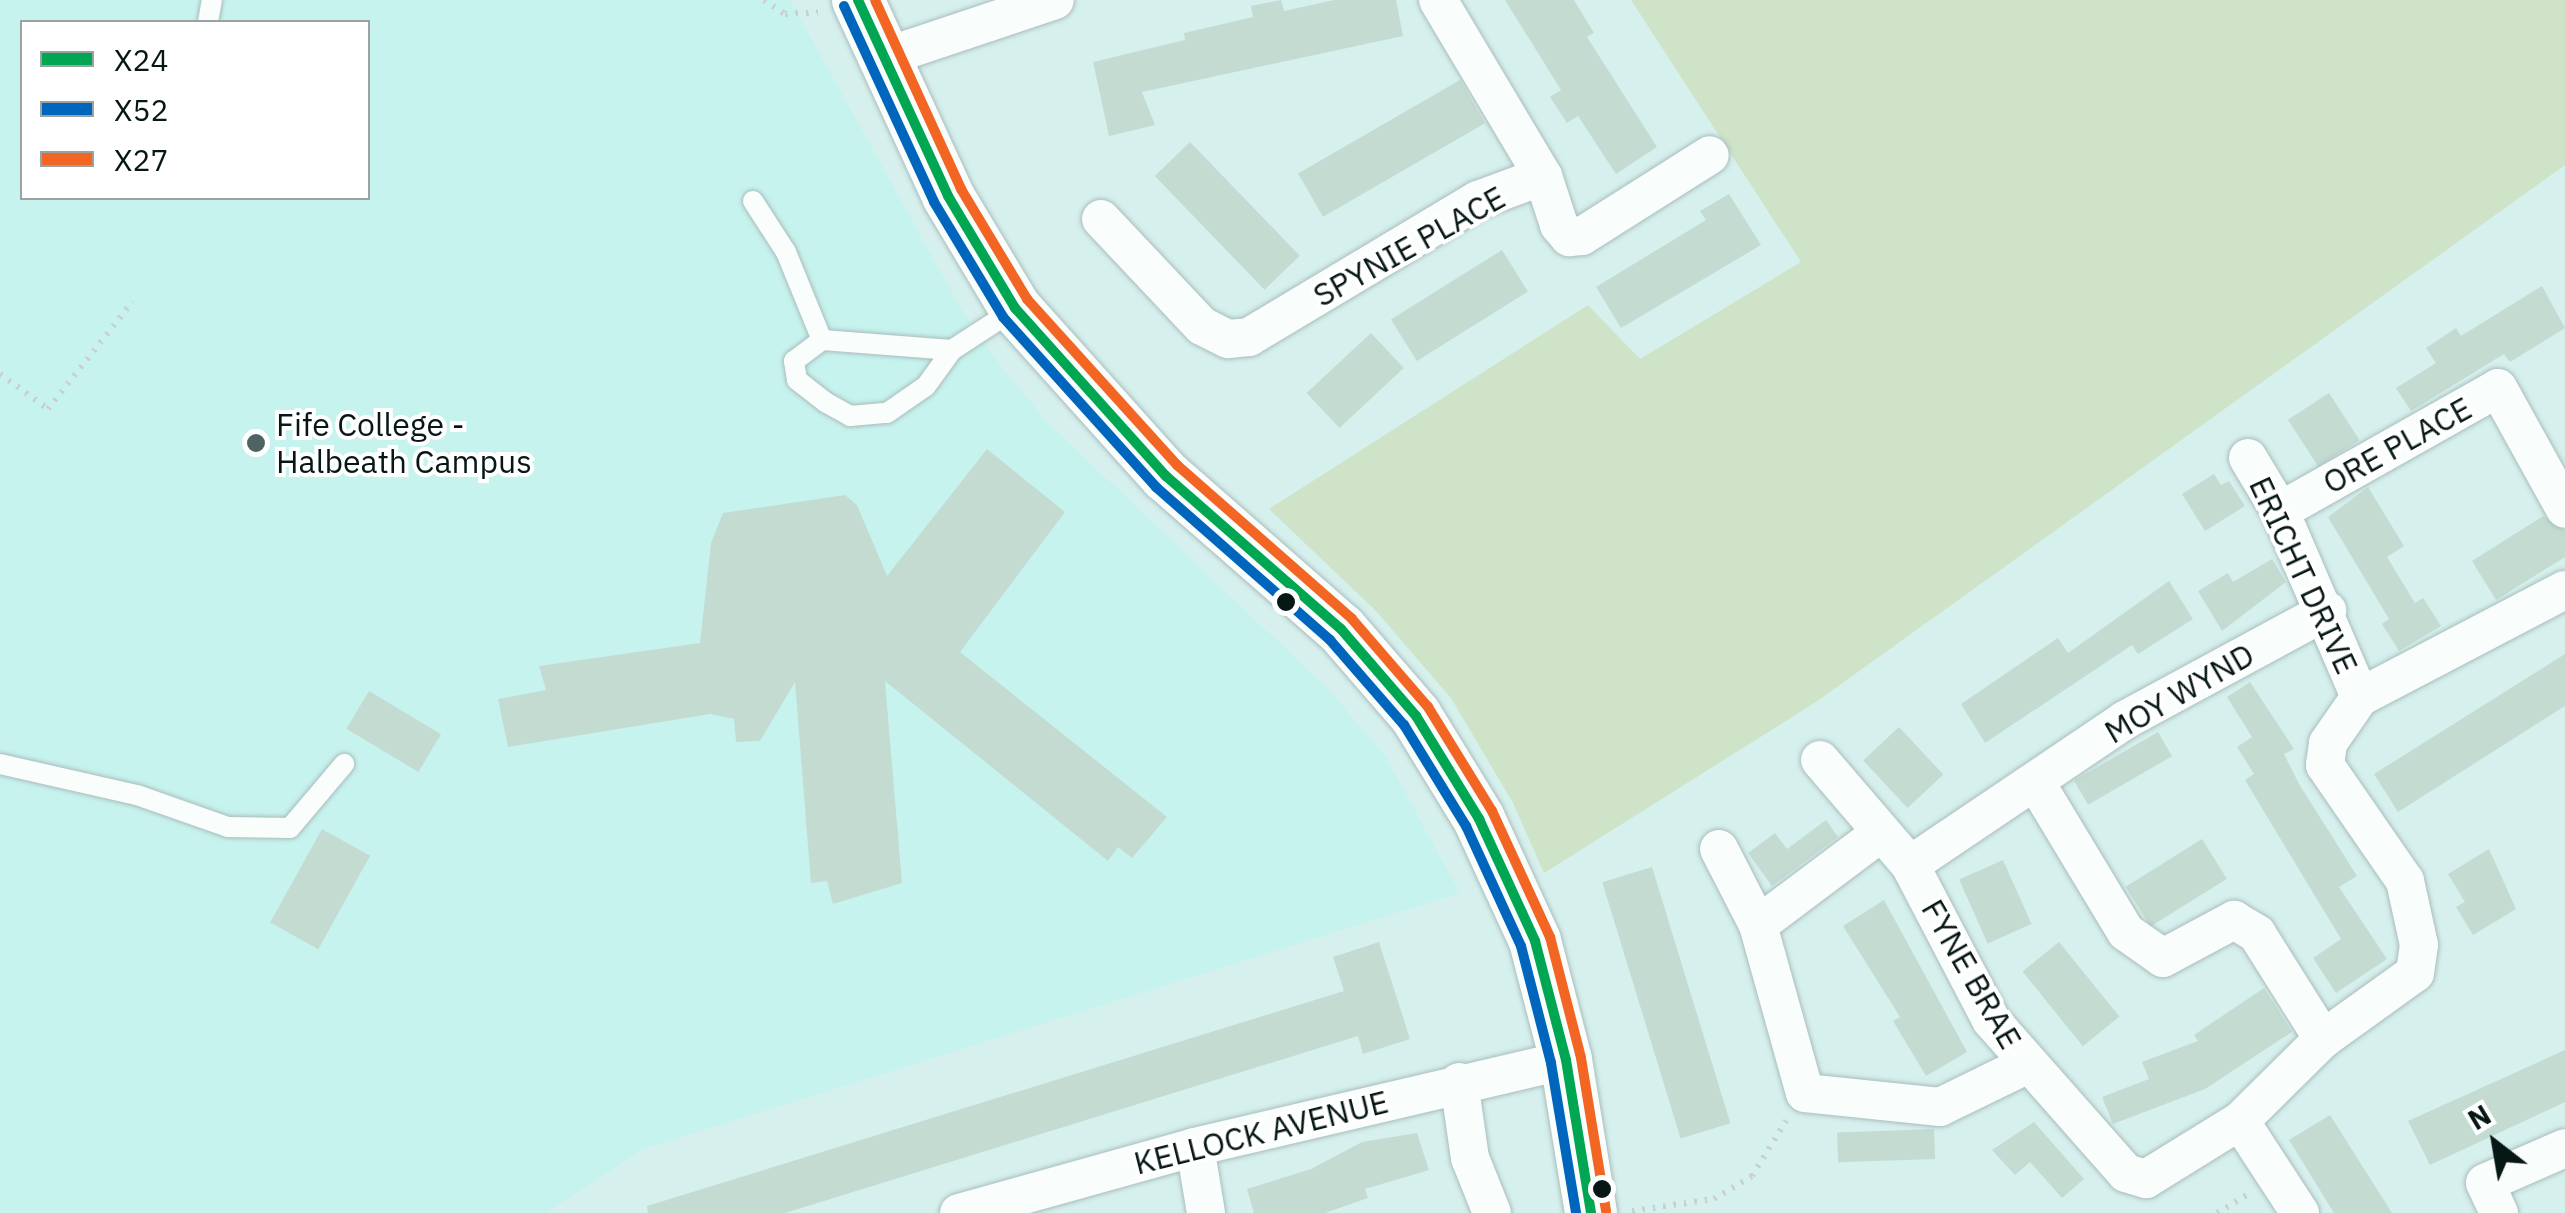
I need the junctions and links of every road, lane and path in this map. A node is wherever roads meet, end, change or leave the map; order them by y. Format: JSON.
{"nodes":[{"id":1,"x":764,"y":0,"type":"edge"},
{"id":2,"x":814,"y":0,"type":"edge"},
{"id":3,"x":1056,"y":0,"type":"edge"},
{"id":4,"x":1438,"y":0,"type":"edge"},
{"id":5,"x":836,"y":13,"type":"edge"},
{"id":6,"x":885,"y":57,"type":"junction"},
{"id":7,"x":1710,"y":155,"type":"dead end"},
{"id":8,"x":1543,"y":176,"type":"junction"},
{"id":9,"x":752,"y":201,"type":"dead end"},
{"id":10,"x":1101,"y":219,"type":"dead end"},
{"id":11,"x":133,"y":301,"type":"dead end"},
{"id":12,"x":1015,"y":308,"type":"junction"},
{"id":13,"x":822,"y":340,"type":"junction"},
{"id":14,"x":952,"y":350,"type":"junction"},
{"id":15,"x":0,"y":374,"type":"edge"},
{"id":16,"x":2248,"y":458,"type":"dead end"},
{"id":17,"x":2565,"y":509,"type":"edge"},
{"id":18,"x":2280,"y":511,"type":"junction"},
{"id":19,"x":2565,"y":590,"type":"edge"},
{"id":20,"x":2327,"y":611,"type":"junction"},
{"id":21,"x":2360,"y":697,"type":"junction"},
{"id":22,"x":1820,"y":760,"type":"dead end"},
{"id":23,"x":0,"y":764,"type":"edge"},
{"id":24,"x":344,"y":764,"type":"dead end"},
{"id":25,"x":2036,"y":783,"type":"junction"},
{"id":26,"x":1879,"y":834,"type":"junction"},
{"id":27,"x":1719,"y":848,"type":"dead end"},
{"id":28,"x":1910,"y":865,"type":"junction"},
{"id":29,"x":1758,"y":925,"type":"junction"},
{"id":30,"x":2323,"y":1039,"type":"junction"},
{"id":31,"x":1566,"y":1060,"type":"junction"},
{"id":32,"x":2026,"y":1065,"type":"junction"},
{"id":33,"x":1459,"y":1082,"type":"junction"},
{"id":34,"x":1805,"y":1093,"type":"junction"},
{"id":35,"x":2240,"y":1121,"type":"junction"},
{"id":36,"x":1195,"y":1146,"type":"junction"},
{"id":37,"x":2565,"y":1148,"type":"edge"},
{"id":38,"x":1674,"y":1210,"type":"edge"},
{"id":39,"x":960,"y":1213,"type":"edge"},
{"id":40,"x":1206,"y":1213,"type":"edge"},
{"id":41,"x":1492,"y":1213,"type":"edge"},
{"id":42,"x":1591,"y":1213,"type":"edge"},
{"id":43,"x":1616,"y":1213,"type":"edge"},
{"id":44,"x":2300,"y":1213,"type":"edge"},
{"id":45,"x":2498,"y":1213,"type":"edge"}],
"edges":[{"from":1,"to":5,"type":"path"},
{"from":2,"to":5,"type":"path"},
{"from":3,"to":6,"type":"street"},
{"from":4,"to":8,"type":"street"},
{"from":5,"to":6,"type":"street"},
{"from":6,"to":12,"type":"street"},
{"from":7,"to":8,"type":"street","name":"SPYNIE PLACE"},
{"from":8,"to":10,"type":"street","name":"SPYNIE PLACE"},
{"from":9,"to":13,"type":"lane"},
{"from":11,"to":15,"type":"path"},
{"from":12,"to":14,"type":"lane"},
{"from":12,"to":31,"type":"street"},
{"from":13,"to":14,"type":"lane"},
{"from":13,"to":14,"type":"lane"},
{"from":16,"to":18,"type":"street","name":"ERICHT DRIVE"},
{"from":17,"to":18,"type":"street","name":"ORE PLACE"},
{"from":18,"to":20,"type":"street","name":"ERICHT DRIVE"},
{"from":19,"to":21,"type":"street"},
{"from":20,"to":21,"type":"street","name":"ERICHT DRIVE"},
{"from":20,"to":25,"type":"street","name":"MOY WYND"},
{"from":21,"to":30,"type":"street","name":"ERICHT DRIVE"},
{"from":22,"to":26,"type":"street","name":"FYNE BRAE"},
{"from":23,"to":24,"type":"lane"},
{"from":25,"to":28,"type":"street","name":"MOY WYND"},
{"from":25,"to":30,"type":"street"},
{"from":26,"to":28,"type":"street","name":"FYNE BRAE"},
{"from":26,"to":29,"type":"street"},
{"from":27,"to":29,"type":"street"},
{"from":28,"to":32,"type":"street","name":"FYNE BRAE"},
{"from":29,"to":34,"type":"street"},
{"from":30,"to":35,"type":"street","name":"ERICHT DRIVE"},
{"from":31,"to":33,"type":"street","name":"KELLOCK AVENUE"},
{"from":31,"to":42,"type":"street"},
{"from":32,"to":34,"type":"street"},
{"from":32,"to":35,"type":"street","name":"FYNE BRAE"},
{"from":33,"to":36,"type":"street","name":"KELLOCK AVENUE"},
{"from":33,"to":41,"type":"street"},
{"from":34,"to":38,"type":"path"},
{"from":35,"to":44,"type":"street"},
{"from":36,"to":39,"type":"street","name":"KELLOCK AVENUE"},
{"from":36,"to":40,"type":"street"},
{"from":37,"to":45,"type":"street"},
{"from":38,"to":43,"type":"path"}]}
